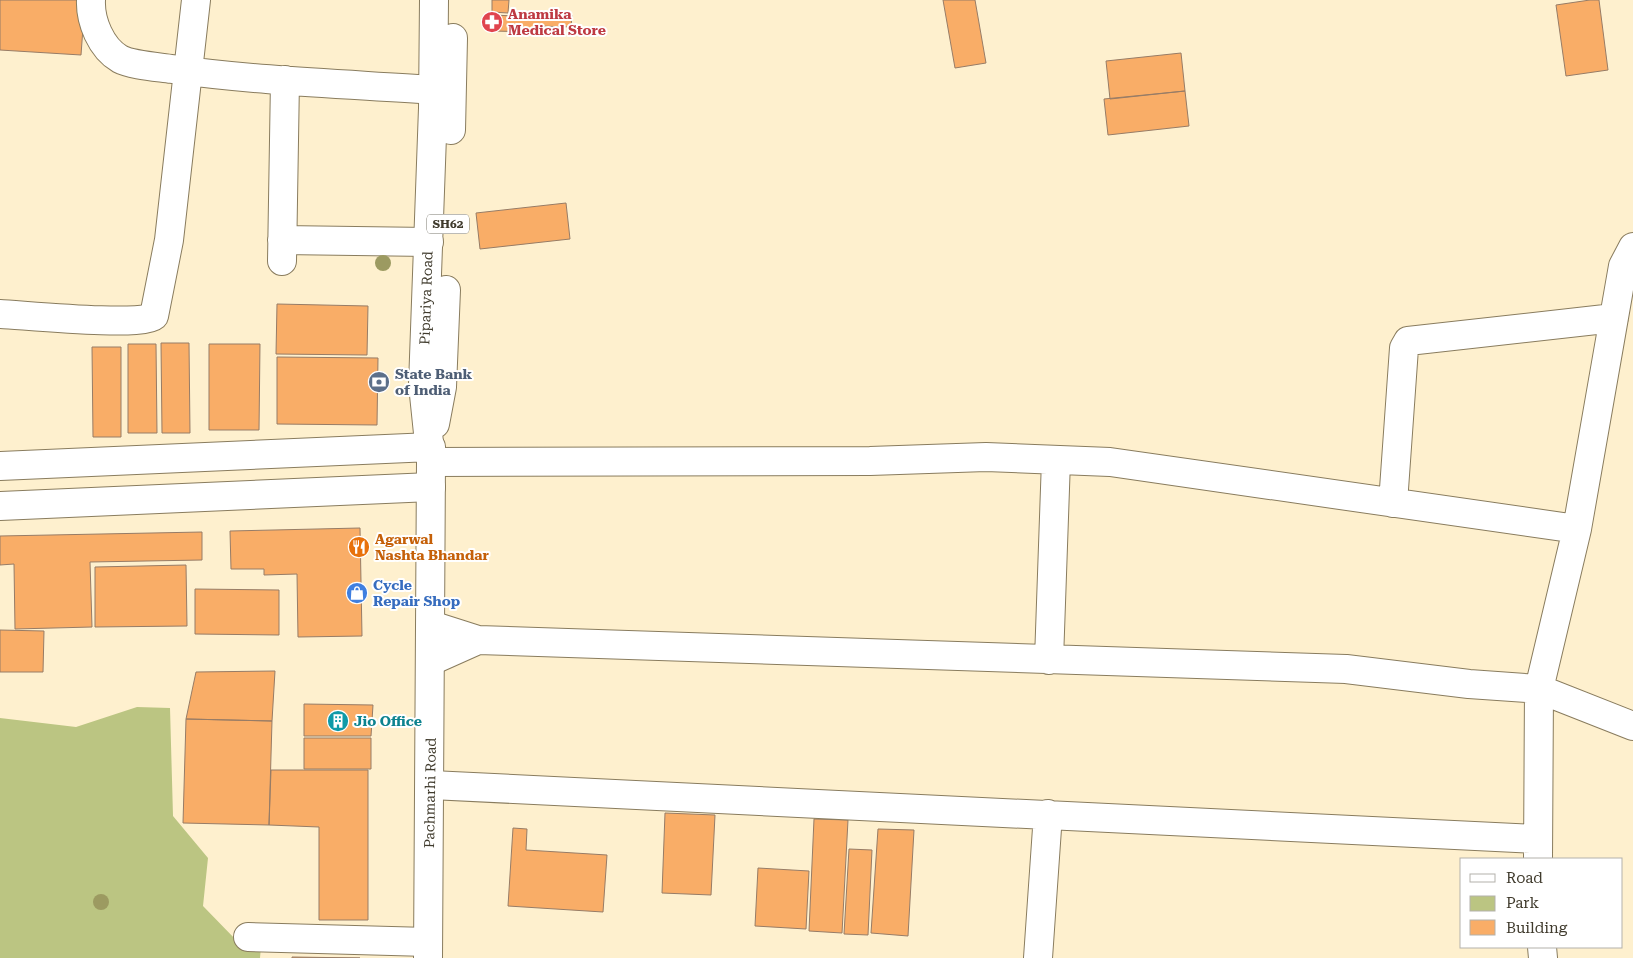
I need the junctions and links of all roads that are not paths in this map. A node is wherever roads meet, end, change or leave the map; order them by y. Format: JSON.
{"nodes":[{"id":1,"x":91,"y":0,"type":"edge"},
{"id":2,"x":196,"y":0,"type":"edge"},
{"id":3,"x":434,"y":0,"type":"edge"},
{"id":4,"x":453,"y":0,"type":"edge"},
{"id":5,"x":187,"y":71,"type":"junction"},
{"id":6,"x":285,"y":80,"type":"junction"},
{"id":7,"x":433,"y":90,"type":"junction"},
{"id":8,"x":429,"y":242,"type":"junction"},
{"id":9,"x":1633,"y":247,"type":"edge"},
{"id":10,"x":0,"y":314,"type":"edge"},
{"id":11,"x":1614,"y":318,"type":"junction"},
{"id":12,"x":388,"y":449,"type":"junction"},
{"id":13,"x":164,"y":459,"type":"junction"},
{"id":14,"x":1056,"y":460,"type":"junction"},
{"id":15,"x":0,"y":466,"type":"edge"},
{"id":16,"x":431,"y":466,"type":"junction"},
{"id":17,"x":390,"y":488,"type":"junction"},
{"id":18,"x":166,"y":498,"type":"junction"},
{"id":19,"x":1393,"y":503,"type":"junction"},
{"id":20,"x":0,"y":506,"type":"edge"},
{"id":21,"x":1577,"y":530,"type":"junction"},
{"id":22,"x":431,"y":625,"type":"junction"},
{"id":23,"x":478,"y":640,"type":"junction"},
{"id":24,"x":1049,"y":660,"type":"junction"},
{"id":25,"x":432,"y":661,"type":"junction"},
{"id":26,"x":1539,"y":689,"type":"junction"},
{"id":27,"x":1633,"y":726,"type":"edge"},
{"id":28,"x":431,"y":785,"type":"junction"},
{"id":29,"x":1048,"y":814,"type":"junction"},
{"id":30,"x":1537,"y":849,"type":"edge"},
{"id":31,"x":248,"y":937,"type":"dead end"},
{"id":32,"x":428,"y":950,"type":"edge"},
{"id":33,"x":1038,"y":958,"type":"edge"}],
"edges":[{"from":1,"to":5,"type":"street"},
{"from":2,"to":5,"type":"street"},
{"from":3,"to":7,"type":"street","name":"Pipariya Road","number":"SH62"},
{"from":4,"to":16,"type":"street","name":"Pipariya Road","number":"SH62"},
{"from":5,"to":6,"type":"street"},
{"from":5,"to":10,"type":"street"},
{"from":6,"to":7,"type":"street"},
{"from":6,"to":8,"type":"street"},
{"from":7,"to":8,"type":"street","name":"Pipariya Road","number":"SH62"},
{"from":8,"to":16,"type":"street","name":"Pipariya Road","number":"SH62"},
{"from":9,"to":11,"type":"street"},
{"from":11,"to":19,"type":"street"},
{"from":11,"to":21,"type":"street"},
{"from":12,"to":13,"type":"street"},
{"from":12,"to":16,"type":"street"},
{"from":12,"to":17,"type":"street"},
{"from":13,"to":15,"type":"street"},
{"from":13,"to":18,"type":"street"},
{"from":14,"to":16,"type":"street"},
{"from":14,"to":19,"type":"street"},
{"from":14,"to":24,"type":"street"},
{"from":16,"to":17,"type":"street"},
{"from":16,"to":22,"type":"street","name":"Pachmarhi Road","number":"SH62"},
{"from":17,"to":18,"type":"street"},
{"from":18,"to":20,"type":"street"},
{"from":19,"to":21,"type":"street"},
{"from":21,"to":26,"type":"street"},
{"from":22,"to":23,"type":"street"},
{"from":22,"to":25,"type":"street","name":"Pachmarhi Road","number":"SH62"},
{"from":23,"to":24,"type":"street"},
{"from":23,"to":25,"type":"street"},
{"from":24,"to":26,"type":"street"},
{"from":25,"to":28,"type":"street","name":"Pachmarhi Road","number":"SH62"},
{"from":26,"to":27,"type":"street"},
{"from":26,"to":30,"type":"street"},
{"from":28,"to":29,"type":"street"},
{"from":28,"to":32,"type":"street","name":"Pachmarhi Road","number":"SH62"},
{"from":29,"to":30,"type":"street"},
{"from":29,"to":33,"type":"street"},
{"from":31,"to":32,"type":"street"}]}
